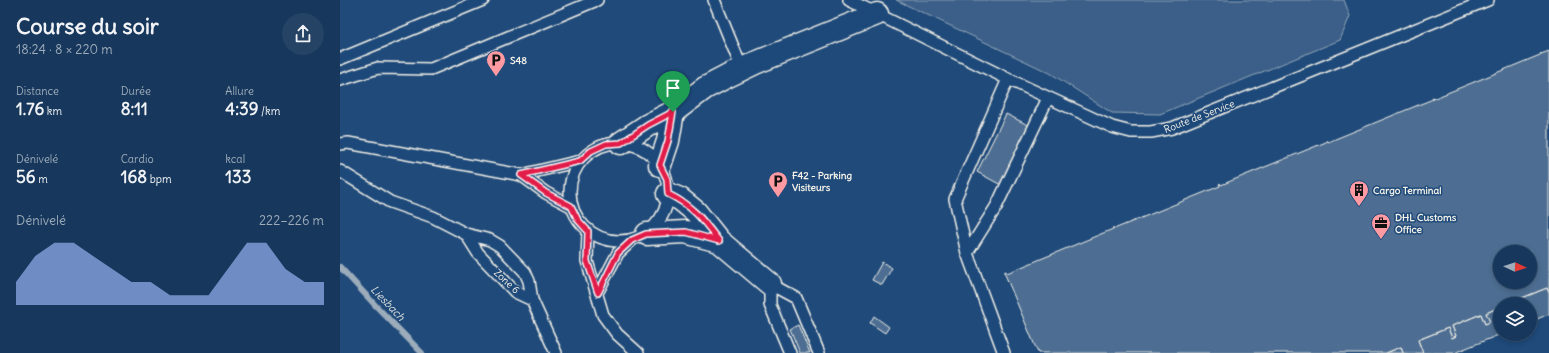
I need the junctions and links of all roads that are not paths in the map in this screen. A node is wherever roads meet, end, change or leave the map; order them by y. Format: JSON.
{"nodes":[{"id":1,"x":483,"y":0,"type":"edge"},
{"id":2,"x":597,"y":0,"type":"edge"},
{"id":3,"x":714,"y":0,"type":"edge"},
{"id":4,"x":849,"y":0,"type":"edge"},
{"id":5,"x":1488,"y":0,"type":"edge"},
{"id":6,"x":877,"y":14,"type":"junction"},
{"id":7,"x":340,"y":59,"type":"edge"},
{"id":8,"x":742,"y":69,"type":"junction"},
{"id":9,"x":1008,"y":79,"type":"junction"},
{"id":10,"x":340,"y":80,"type":"edge"},
{"id":11,"x":1048,"y":98,"type":"junction"},
{"id":12,"x":673,"y":112,"type":"junction"},
{"id":13,"x":621,"y":143,"type":"junction"},
{"id":14,"x":340,"y":144,"type":"edge"},
{"id":15,"x":580,"y":161,"type":"junction"},
{"id":16,"x":660,"y":165,"type":"junction"},
{"id":17,"x":340,"y":171,"type":"edge"},
{"id":18,"x":521,"y":175,"type":"junction"},
{"id":19,"x":668,"y":194,"type":"junction"},
{"id":20,"x":571,"y":206,"type":"junction"},
{"id":21,"x":588,"y":231,"type":"junction"},
{"id":22,"x":466,"y":234,"type":"junction"},
{"id":23,"x":639,"y":237,"type":"junction"},
{"id":24,"x":719,"y":241,"type":"junction"},
{"id":25,"x":967,"y":253,"type":"junction"},
{"id":26,"x":770,"y":284,"type":"junction"},
{"id":27,"x":598,"y":293,"type":"junction"},
{"id":28,"x":532,"y":300,"type":"junction"},
{"id":29,"x":556,"y":353,"type":"edge"},
{"id":30,"x":638,"y":353,"type":"edge"},
{"id":31,"x":790,"y":353,"type":"edge"},
{"id":32,"x":818,"y":353,"type":"edge"},
{"id":33,"x":1004,"y":353,"type":"edge"}],
"edges":[{"from":1,"to":7,"type":"lane"},
{"from":2,"to":10,"type":"lane"},
{"from":3,"to":8,"type":"lane"},
{"from":4,"to":6,"type":"lane","name":"Route de Service"},
{"from":5,"to":11,"type":"lane","name":"Route de Service"},
{"from":6,"to":8,"type":"street"},
{"from":6,"to":9,"type":"lane","name":"Route de Service"},
{"from":8,"to":12,"type":"street"},
{"from":9,"to":11,"type":"lane","name":"Route de Service"},
{"from":9,"to":25,"type":"lane"},
{"from":11,"to":25,"type":"lane"},
{"from":12,"to":13,"type":"street"},
{"from":12,"to":16,"type":"street"},
{"from":13,"to":15,"type":"lane"},
{"from":13,"to":16,"type":"lane"},
{"from":14,"to":18,"type":"lane"},
{"from":15,"to":18,"type":"lane"},
{"from":15,"to":20,"type":"lane"},
{"from":16,"to":19,"type":"lane"},
{"from":17,"to":22,"type":"lane","name":"Zone 6"},
{"from":18,"to":20,"type":"lane"},
{"from":19,"to":23,"type":"lane"},
{"from":19,"to":24,"type":"street"},
{"from":20,"to":21,"type":"lane"},
{"from":21,"to":23,"type":"lane"},
{"from":21,"to":27,"type":"lane"},
{"from":22,"to":28,"type":"lane","name":"Zone 6"},
{"from":22,"to":28,"type":"lane","name":"Zone 6"},
{"from":23,"to":24,"type":"street"},
{"from":23,"to":27,"type":"lane"},
{"from":24,"to":26,"type":"street"},
{"from":25,"to":33,"type":"lane"},
{"from":26,"to":31,"type":"lane"},
{"from":26,"to":32,"type":"lane"},
{"from":27,"to":30,"type":"lane"},
{"from":28,"to":29,"type":"lane"}]}
